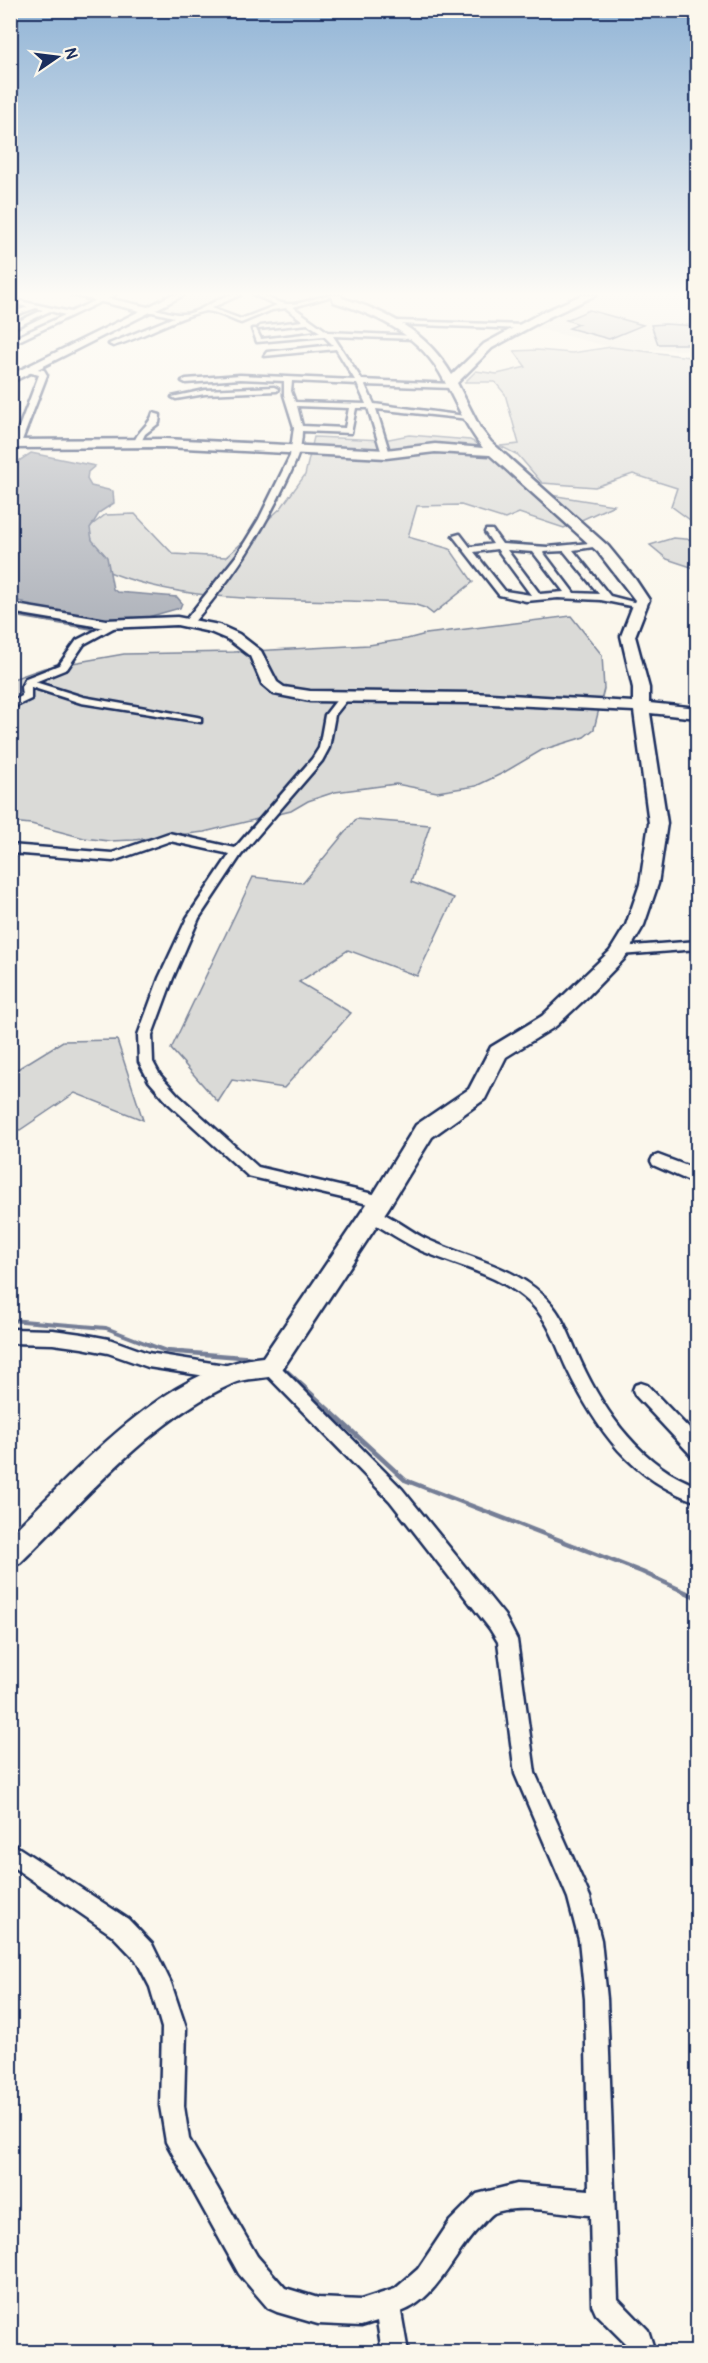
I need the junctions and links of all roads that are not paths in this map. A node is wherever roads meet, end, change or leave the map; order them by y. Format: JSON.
{"nodes":[{"id":1,"x":30,"y":405,"type":"edge"},
{"id":2,"x":292,"y":405,"type":"edge"},
{"id":3,"x":330,"y":405,"type":"edge"},
{"id":4,"x":463,"y":405,"type":"edge"},
{"id":5,"x":353,"y":406,"type":"junction"},
{"id":6,"x":372,"y":406,"type":"junction"},
{"id":7,"x":156,"y":415,"type":"dead end"},
{"id":8,"x":469,"y":417,"type":"junction"},
{"id":9,"x":298,"y":428,"type":"junction"},
{"id":10,"x":137,"y":442,"type":"junction"},
{"id":11,"x":14,"y":443,"type":"edge"},
{"id":12,"x":297,"y":449,"type":"junction"},
{"id":13,"x":494,"y":452,"type":"junction"},
{"id":14,"x":387,"y":454,"type":"junction"},
{"id":15,"x":489,"y":532,"type":"dead end"},
{"id":16,"x":457,"y":536,"type":"dead end"},
{"id":17,"x":597,"y":544,"type":"junction"},
{"id":18,"x":500,"y":547,"type":"junction"},
{"id":19,"x":567,"y":548,"type":"junction"},
{"id":20,"x":536,"y":549,"type":"junction"},
{"id":21,"x":467,"y":550,"type":"junction"},
{"id":22,"x":571,"y":595,"type":"junction"},
{"id":23,"x":537,"y":596,"type":"junction"},
{"id":24,"x":607,"y":598,"type":"junction"},
{"id":25,"x":640,"y":605,"type":"junction"},
{"id":26,"x":10,"y":608,"type":"edge"},
{"id":27,"x":189,"y":622,"type":"junction"},
{"id":28,"x":114,"y":624,"type":"junction"},
{"id":29,"x":28,"y":683,"type":"junction"},
{"id":30,"x":346,"y":695,"type":"junction"},
{"id":31,"x":10,"y":706,"type":"edge"},
{"id":32,"x":641,"y":707,"type":"junction"},
{"id":33,"x":698,"y":712,"type":"edge"},
{"id":34,"x":197,"y":720,"type":"dead end"},
{"id":35,"x":10,"y":849,"type":"edge"},
{"id":36,"x":238,"y":852,"type":"junction"},
{"id":37,"x":698,"y":945,"type":"edge"},
{"id":38,"x":620,"y":951,"type":"junction"},
{"id":39,"x":658,"y":1161,"type":"dead end"},
{"id":40,"x":698,"y":1176,"type":"edge"},
{"id":41,"x":376,"y":1208,"type":"junction"},
{"id":42,"x":10,"y":1336,"type":"edge"},
{"id":43,"x":270,"y":1367,"type":"junction"},
{"id":44,"x":231,"y":1373,"type":"junction"},
{"id":45,"x":641,"y":1390,"type":"dead end"},
{"id":46,"x":698,"y":1451,"type":"edge"},
{"id":47,"x":698,"y":1494,"type":"edge"},
{"id":48,"x":10,"y":1554,"type":"edge"},
{"id":49,"x":10,"y":1852,"type":"edge"},
{"id":50,"x":602,"y":2204,"type":"junction"},
{"id":51,"x":387,"y":2304,"type":"junction"},
{"id":52,"x":395,"y":2352,"type":"edge"},
{"id":53,"x":642,"y":2352,"type":"edge"}],
"edges":[{"from":1,"to":11,"type":"street"},
{"from":2,"to":9,"type":"street"},
{"from":3,"to":5,"type":"street"},
{"from":4,"to":8,"type":"street"},
{"from":5,"to":6,"type":"street"},
{"from":5,"to":9,"type":"street"},
{"from":6,"to":8,"type":"street"},
{"from":6,"to":14,"type":"street"},
{"from":7,"to":10,"type":"street"},
{"from":8,"to":13,"type":"street"},
{"from":9,"to":12,"type":"street"},
{"from":10,"to":11,"type":"street"},
{"from":10,"to":12,"type":"street"},
{"from":12,"to":14,"type":"street"},
{"from":12,"to":27,"type":"street"},
{"from":13,"to":14,"type":"street"},
{"from":13,"to":17,"type":"street"},
{"from":15,"to":18,"type":"street"},
{"from":16,"to":21,"type":"street"},
{"from":17,"to":19,"type":"street"},
{"from":17,"to":25,"type":"street"},
{"from":18,"to":20,"type":"street"},
{"from":18,"to":21,"type":"street"},
{"from":18,"to":23,"type":"street"},
{"from":19,"to":20,"type":"street"},
{"from":19,"to":24,"type":"street"},
{"from":20,"to":22,"type":"street"},
{"from":21,"to":23,"type":"street"},
{"from":22,"to":23,"type":"street"},
{"from":22,"to":24,"type":"street"},
{"from":24,"to":25,"type":"street"},
{"from":25,"to":32,"type":"street"},
{"from":26,"to":28,"type":"street"},
{"from":27,"to":28,"type":"street"},
{"from":27,"to":30,"type":"street"},
{"from":28,"to":29,"type":"street"},
{"from":29,"to":31,"type":"street"},
{"from":29,"to":34,"type":"street"},
{"from":30,"to":32,"type":"street"},
{"from":30,"to":36,"type":"street"},
{"from":32,"to":33,"type":"street"},
{"from":32,"to":38,"type":"street"},
{"from":35,"to":36,"type":"street"},
{"from":36,"to":41,"type":"street"},
{"from":37,"to":38,"type":"street"},
{"from":38,"to":41,"type":"street"},
{"from":39,"to":40,"type":"street"},
{"from":41,"to":43,"type":"street"},
{"from":41,"to":47,"type":"street"},
{"from":42,"to":44,"type":"street"},
{"from":43,"to":44,"type":"street"},
{"from":43,"to":50,"type":"street"},
{"from":44,"to":48,"type":"street"},
{"from":45,"to":46,"type":"street"},
{"from":49,"to":51,"type":"street"},
{"from":50,"to":51,"type":"street"},
{"from":50,"to":53,"type":"street"},
{"from":51,"to":52,"type":"street"}]}
